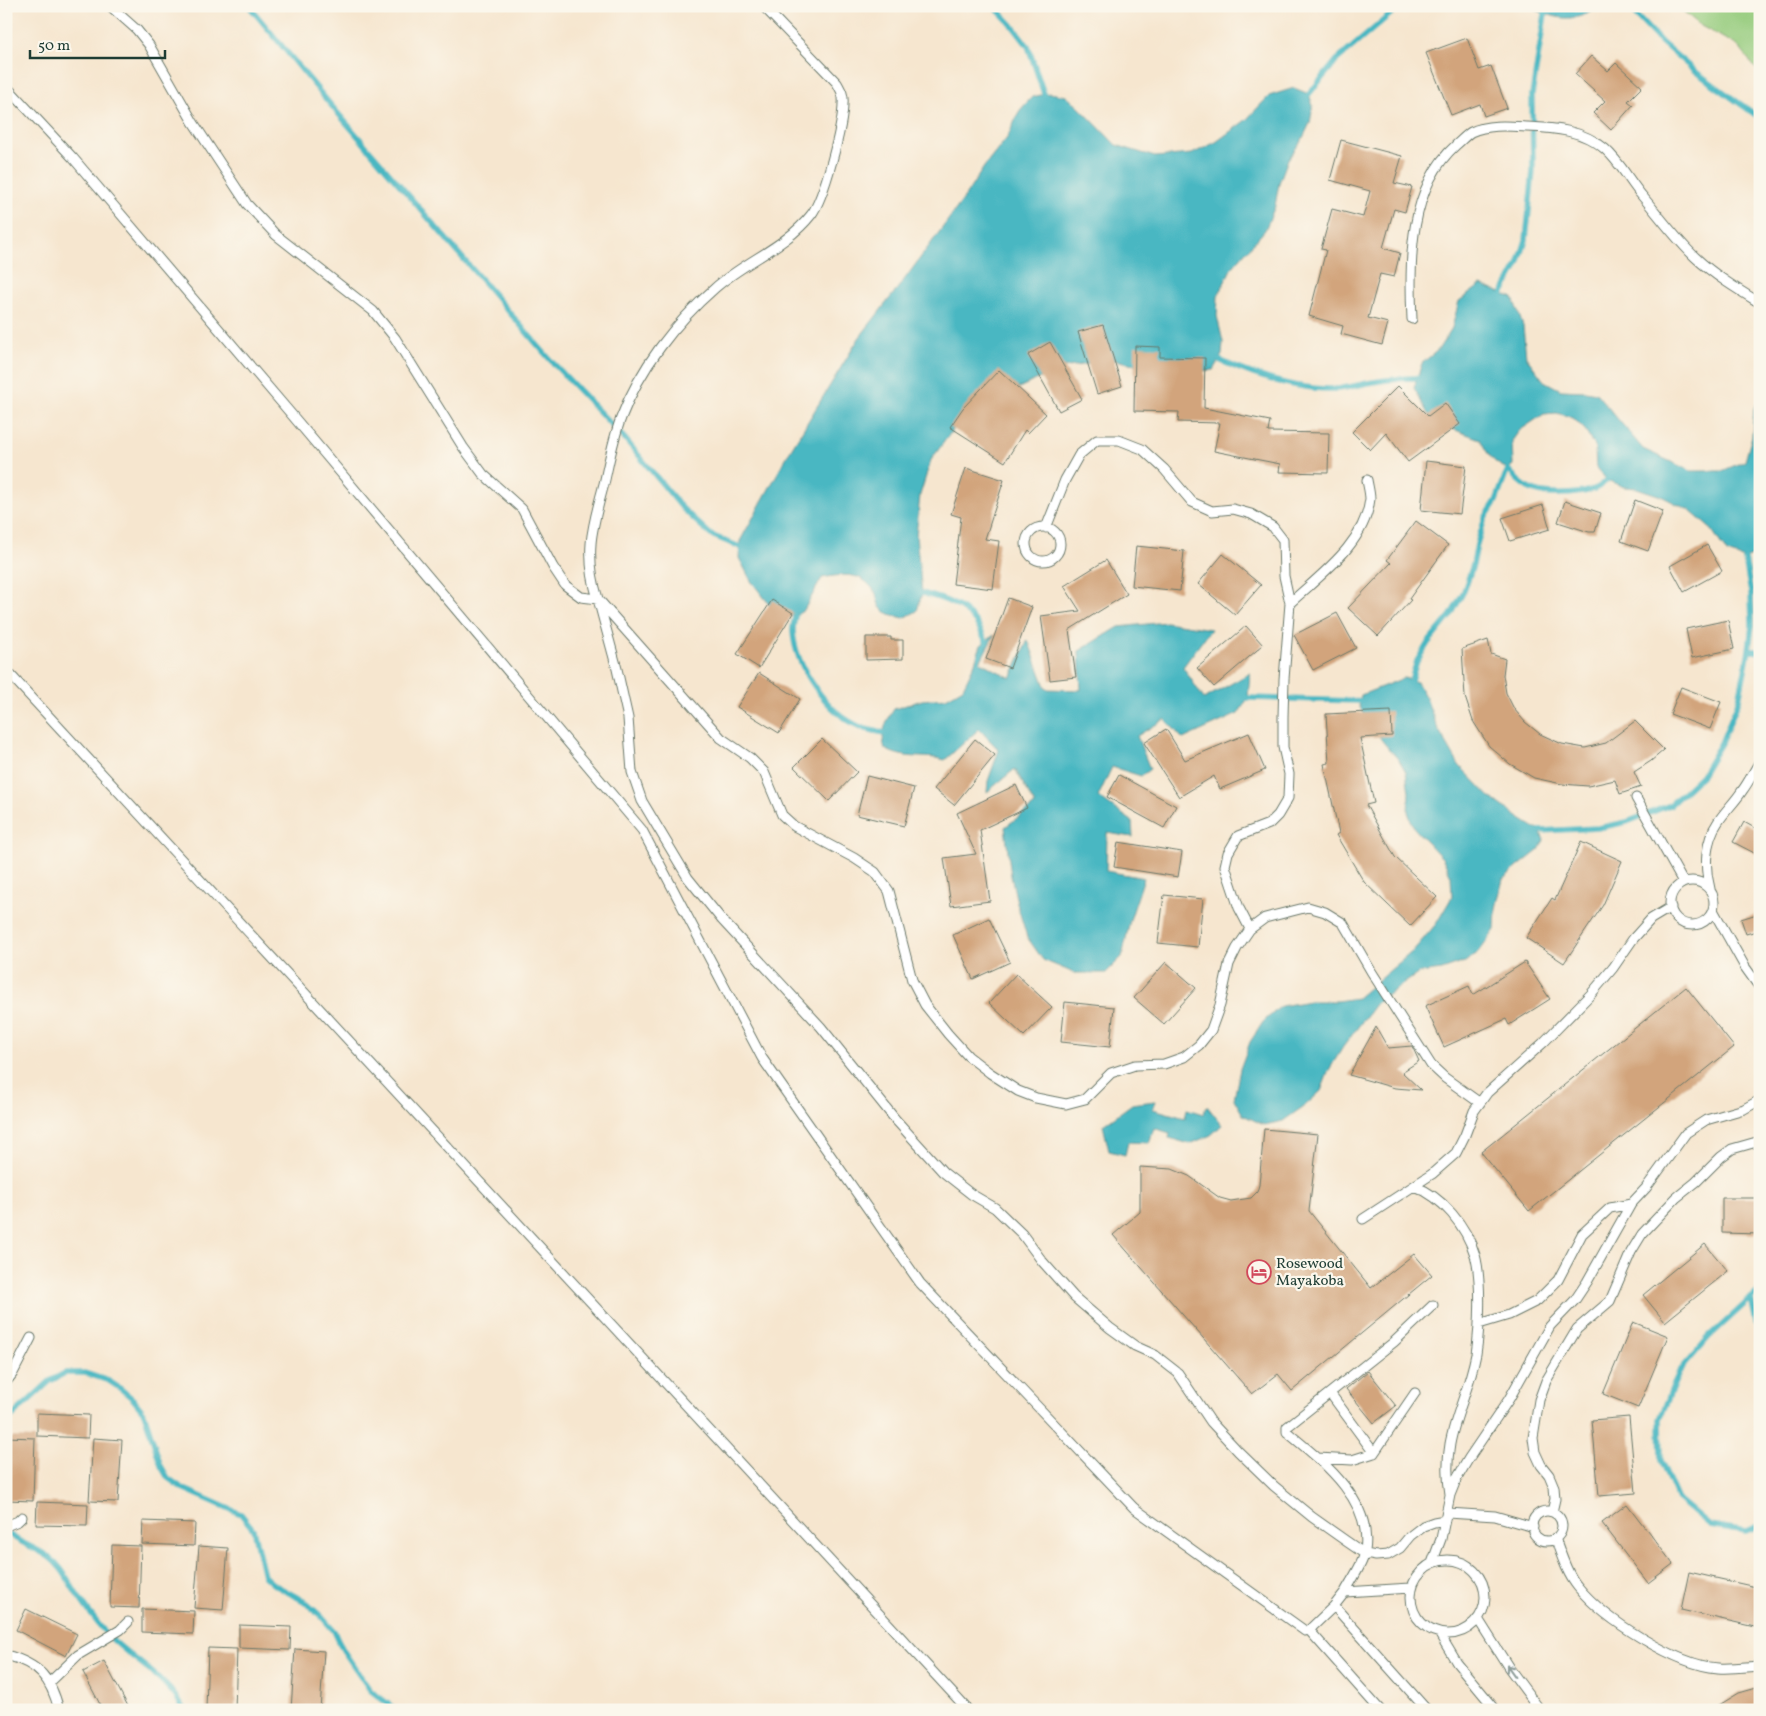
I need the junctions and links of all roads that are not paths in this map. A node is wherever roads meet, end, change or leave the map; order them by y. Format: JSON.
{"nodes":[{"id":1,"x":110,"y":6,"type":"edge"},
{"id":2,"x":763,"y":6,"type":"edge"},
{"id":3,"x":6,"y":86,"type":"edge"},
{"id":4,"x":1760,"y":303,"type":"edge"},
{"id":5,"x":1412,"y":319,"type":"dead end"},
{"id":6,"x":1367,"y":480,"type":"dead end"},
{"id":7,"x":1046,"y":528,"type":"dead end"},
{"id":8,"x":598,"y":599,"type":"junction"},
{"id":9,"x":1290,"y":603,"type":"junction"},
{"id":10,"x":6,"y":670,"type":"edge"},
{"id":11,"x":1760,"y":761,"type":"edge"},
{"id":12,"x":1638,"y":801,"type":"dead end"},
{"id":13,"x":1683,"y":882,"type":"junction"},
{"id":14,"x":1710,"y":889,"type":"junction"},
{"id":15,"x":1671,"y":907,"type":"junction"},
{"id":16,"x":1713,"y":910,"type":"junction"},
{"id":17,"x":1250,"y":929,"type":"junction"},
{"id":18,"x":1760,"y":988,"type":"edge"},
{"id":19,"x":1760,"y":1100,"type":"edge"},
{"id":20,"x":1480,"y":1103,"type":"junction"},
{"id":21,"x":1760,"y":1140,"type":"edge"},
{"id":22,"x":1414,"y":1186,"type":"junction"},
{"id":23,"x":1631,"y":1204,"type":"junction"},
{"id":24,"x":1363,"y":1219,"type":"dead end"},
{"id":25,"x":1433,"y":1305,"type":"dead end"},
{"id":26,"x":1479,"y":1324,"type":"junction"},
{"id":27,"x":31,"y":1338,"type":"dead end"},
{"id":28,"x":6,"y":1382,"type":"edge"},
{"id":29,"x":1330,"y":1393,"type":"junction"},
{"id":30,"x":1415,"y":1393,"type":"dead end"},
{"id":31,"x":1374,"y":1453,"type":"junction"},
{"id":32,"x":1318,"y":1458,"type":"junction"},
{"id":33,"x":1450,"y":1495,"type":"junction"},
{"id":34,"x":1552,"y":1512,"type":"junction"},
{"id":35,"x":1447,"y":1516,"type":"junction"},
{"id":36,"x":22,"y":1517,"type":"dead end"},
{"id":37,"x":8,"y":1526,"type":"edge"},
{"id":38,"x":1533,"y":1527,"type":"junction"},
{"id":39,"x":1555,"y":1538,"type":"junction"},
{"id":40,"x":1365,"y":1554,"type":"junction"},
{"id":41,"x":1432,"y":1563,"type":"junction"},
{"id":42,"x":1412,"y":1588,"type":"junction"},
{"id":43,"x":1344,"y":1592,"type":"junction"},
{"id":44,"x":1334,"y":1606,"type":"junction"},
{"id":45,"x":1478,"y":1619,"type":"junction"},
{"id":46,"x":128,"y":1622,"type":"dead end"},
{"id":47,"x":1309,"y":1630,"type":"junction"},
{"id":48,"x":1439,"y":1633,"type":"junction"},
{"id":49,"x":6,"y":1655,"type":"edge"},
{"id":50,"x":1760,"y":1666,"type":"edge"},
{"id":51,"x":49,"y":1683,"type":"junction"},
{"id":52,"x":58,"y":1710,"type":"edge"},
{"id":53,"x":968,"y":1710,"type":"edge"},
{"id":54,"x":1380,"y":1710,"type":"edge"},
{"id":55,"x":1427,"y":1710,"type":"edge"},
{"id":56,"x":1496,"y":1710,"type":"edge"},
{"id":57,"x":1540,"y":1710,"type":"edge"}],
"edges":[{"from":1,"to":8,"type":"lane"},
{"from":2,"to":8,"type":"lane"},
{"from":3,"to":47,"type":"lane"},
{"from":4,"to":5,"type":"lane"},
{"from":6,"to":9,"type":"lane"},
{"from":7,"to":9,"type":"lane"},
{"from":8,"to":17,"type":"lane"},
{"from":8,"to":40,"type":"lane"},
{"from":9,"to":17,"type":"lane"},
{"from":10,"to":53,"type":"lane"},
{"from":11,"to":14,"type":"lane"},
{"from":12,"to":13,"type":"lane"},
{"from":13,"to":14,"type":"lane"},
{"from":13,"to":15,"type":"lane"},
{"from":14,"to":16,"type":"lane"},
{"from":15,"to":16,"type":"lane"},
{"from":15,"to":20,"type":"lane"},
{"from":16,"to":18,"type":"lane"},
{"from":17,"to":20,"type":"lane"},
{"from":19,"to":23,"type":"lane"},
{"from":20,"to":22,"type":"lane"},
{"from":21,"to":34,"type":"lane"},
{"from":22,"to":24,"type":"lane"},
{"from":22,"to":26,"type":"lane"},
{"from":23,"to":26,"type":"lane"},
{"from":23,"to":33,"type":"lane"},
{"from":25,"to":29,"type":"lane"},
{"from":26,"to":33,"type":"lane"},
{"from":27,"to":28,"type":"lane"},
{"from":29,"to":31,"type":"lane"},
{"from":29,"to":32,"type":"lane"},
{"from":30,"to":31,"type":"lane"},
{"from":31,"to":32,"type":"lane"},
{"from":32,"to":40,"type":"lane"},
{"from":33,"to":35,"type":"lane"},
{"from":34,"to":38,"type":"lane"},
{"from":34,"to":39,"type":"lane"},
{"from":35,"to":38,"type":"lane"},
{"from":35,"to":40,"type":"lane"},
{"from":35,"to":41,"type":"lane"},
{"from":36,"to":37,"type":"lane"},
{"from":38,"to":39,"type":"lane"},
{"from":39,"to":50,"type":"lane"},
{"from":40,"to":43,"type":"lane"},
{"from":41,"to":42,"type":"lane"},
{"from":41,"to":45,"type":"lane"},
{"from":42,"to":43,"type":"lane"},
{"from":42,"to":48,"type":"lane"},
{"from":43,"to":44,"type":"lane"},
{"from":44,"to":47,"type":"lane"},
{"from":44,"to":55,"type":"lane"},
{"from":45,"to":48,"type":"lane"},
{"from":57,"to":45,"type":"lane","one_way":true},
{"from":46,"to":51,"type":"lane"},
{"from":47,"to":54,"type":"lane"},
{"from":48,"to":56,"type":"lane"},
{"from":49,"to":51,"type":"lane"},
{"from":51,"to":52,"type":"lane"}]}
